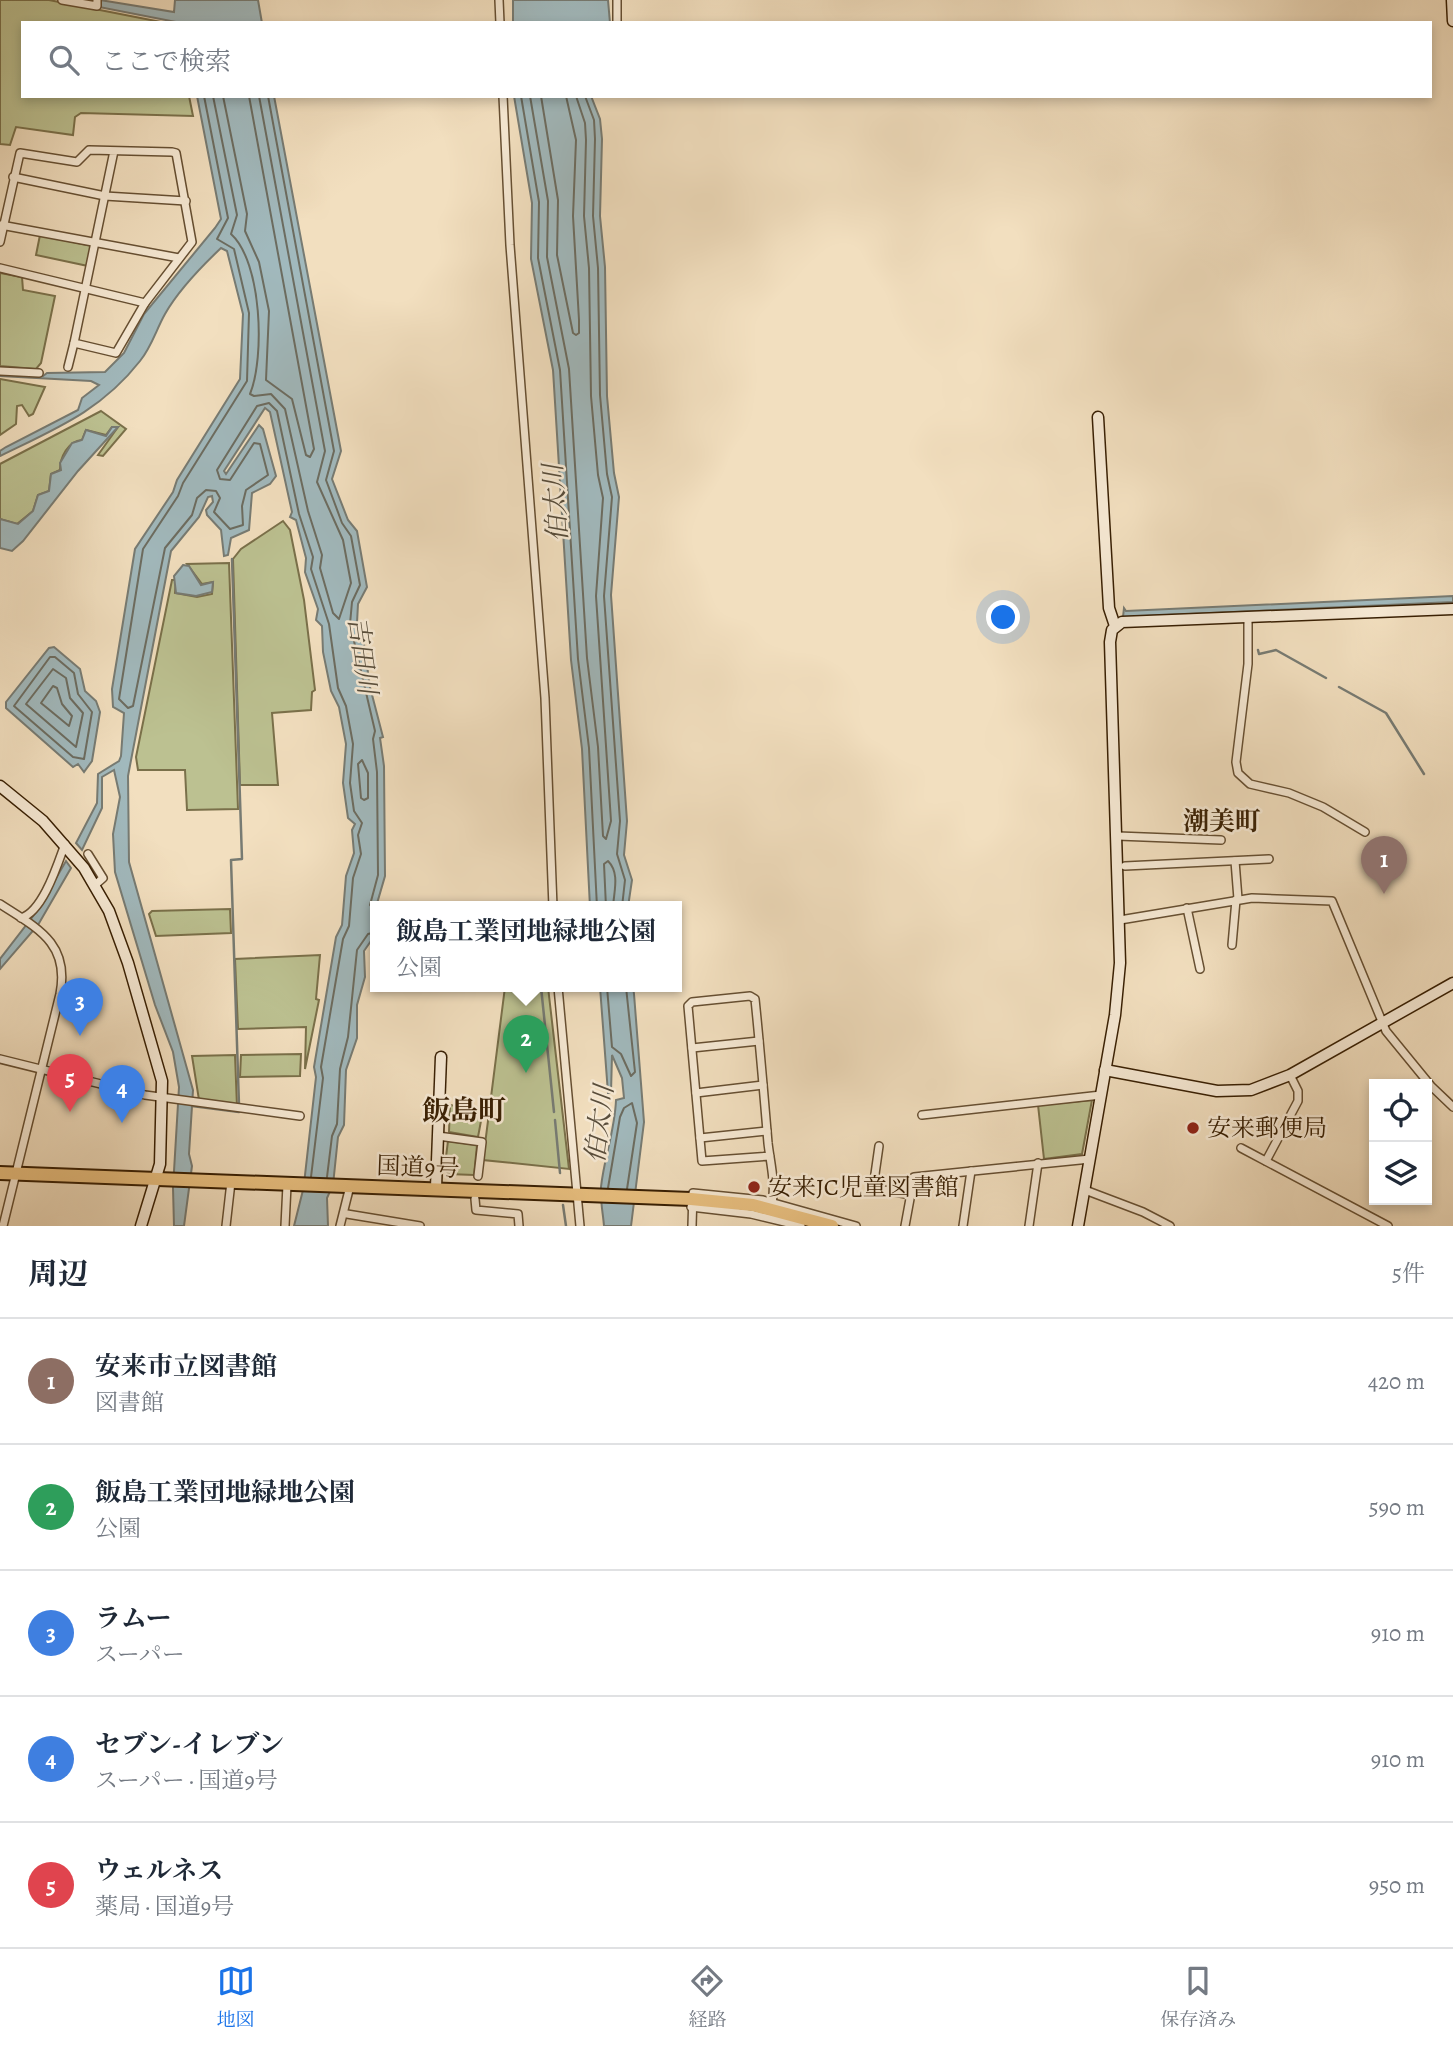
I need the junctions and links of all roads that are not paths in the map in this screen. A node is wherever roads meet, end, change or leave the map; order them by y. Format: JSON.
{"nodes":[{"id":1,"x":62,"y":0,"type":"edge"},
{"id":2,"x":499,"y":0,"type":"edge"},
{"id":3,"x":617,"y":0,"type":"edge"},
{"id":4,"x":1452,"y":0,"type":"edge"},
{"id":5,"x":97,"y":1,"type":"edge"},
{"id":6,"x":82,"y":2,"type":"edge"},
{"id":7,"x":500,"y":21,"type":"edge"},
{"id":8,"x":617,"y":21,"type":"edge"},
{"id":9,"x":1453,"y":21,"type":"edge"},
{"id":10,"x":503,"y":98,"type":"edge"},
{"id":11,"x":114,"y":151,"type":"junction"},
{"id":12,"x":13,"y":177,"type":"junction"},
{"id":13,"x":105,"y":196,"type":"junction"},
{"id":14,"x":186,"y":201,"type":"junction"},
{"id":15,"x":2,"y":225,"type":"edge"},
{"id":16,"x":0,"y":242,"type":"edge"},
{"id":17,"x":95,"y":242,"type":"junction"},
{"id":18,"x":179,"y":258,"type":"junction"},
{"id":19,"x":0,"y":268,"type":"edge"},
{"id":20,"x":87,"y":288,"type":"junction"},
{"id":21,"x":145,"y":303,"type":"junction"},
{"id":22,"x":74,"y":343,"type":"junction"},
{"id":23,"x":68,"y":368,"type":"dead end"},
{"id":24,"x":0,"y":371,"type":"edge"},
{"id":25,"x":39,"y":373,"type":"dead end"},
{"id":26,"x":1098,"y":417,"type":"dead end"},
{"id":27,"x":1453,"y":609,"type":"edge"},
{"id":28,"x":1248,"y":615,"type":"junction"},
{"id":29,"x":1115,"y":626,"type":"junction"},
{"id":30,"x":0,"y":787,"type":"edge"},
{"id":31,"x":1365,"y":832,"type":"dead end"},
{"id":32,"x":1118,"y":836,"type":"junction"},
{"id":33,"x":1221,"y":840,"type":"dead end"},
{"id":34,"x":67,"y":847,"type":"junction"},
{"id":35,"x":88,"y":854,"type":"dead end"},
{"id":36,"x":1269,"y":859,"type":"dead end"},
{"id":37,"x":1235,"y":861,"type":"junction"},
{"id":38,"x":1125,"y":866,"type":"dead end"},
{"id":39,"x":95,"y":885,"type":"junction"},
{"id":40,"x":1237,"y":899,"type":"junction"},
{"id":41,"x":553,"y":901,"type":"edge"},
{"id":42,"x":0,"y":904,"type":"edge"},
{"id":43,"x":1188,"y":908,"type":"junction"},
{"id":44,"x":24,"y":920,"type":"junction"},
{"id":45,"x":1120,"y":920,"type":"junction"},
{"id":46,"x":1232,"y":945,"type":"dead end"},
{"id":47,"x":1200,"y":969,"type":"dead end"},
{"id":48,"x":1453,"y":982,"type":"edge"},
{"id":49,"x":558,"y":992,"type":"edge"},
{"id":50,"x":1382,"y":1023,"type":"junction"},
{"id":51,"x":759,"y":1041,"type":"junction"},
{"id":52,"x":692,"y":1048,"type":"junction"},
{"id":53,"x":441,"y":1057,"type":"dead end"},
{"id":54,"x":0,"y":1059,"type":"edge"},
{"id":55,"x":40,"y":1068,"type":"junction"},
{"id":56,"x":1105,"y":1070,"type":"junction"},
{"id":57,"x":1290,"y":1075,"type":"junction"},
{"id":58,"x":763,"y":1086,"type":"junction"},
{"id":59,"x":696,"y":1093,"type":"junction"},
{"id":60,"x":1101,"y":1095,"type":"junction"},
{"id":61,"x":163,"y":1097,"type":"junction"},
{"id":62,"x":1453,"y":1107,"type":"edge"},
{"id":63,"x":922,"y":1115,"type":"dead end"},
{"id":64,"x":300,"y":1116,"type":"dead end"},
{"id":65,"x":767,"y":1131,"type":"junction"},
{"id":66,"x":438,"y":1136,"type":"junction"},
{"id":67,"x":700,"y":1138,"type":"junction"},
{"id":68,"x":879,"y":1146,"type":"dead end"},
{"id":69,"x":1241,"y":1148,"type":"dead end"},
{"id":70,"x":770,"y":1156,"type":"junction"},
{"id":71,"x":1090,"y":1159,"type":"junction"},
{"id":72,"x":1266,"y":1161,"type":"junction"},
{"id":73,"x":1038,"y":1163,"type":"junction"},
{"id":74,"x":971,"y":1171,"type":"junction"},
{"id":75,"x":0,"y":1173,"type":"edge"},
{"id":76,"x":15,"y":1174,"type":"junction"},
{"id":77,"x":478,"y":1175,"type":"dead end"},
{"id":78,"x":157,"y":1178,"type":"junction"},
{"id":79,"x":230,"y":1182,"type":"junction"},
{"id":80,"x":290,"y":1185,"type":"junction"},
{"id":81,"x":348,"y":1186,"type":"junction"},
{"id":82,"x":436,"y":1187,"type":"junction"},
{"id":83,"x":1085,"y":1190,"type":"junction"},
{"id":84,"x":578,"y":1195,"type":"junction"},
{"id":85,"x":911,"y":1195,"type":"junction"},
{"id":86,"x":475,"y":1199,"type":"dead end"},
{"id":87,"x":689,"y":1202,"type":"junction"},
{"id":88,"x":772,"y":1202,"type":"junction"},
{"id":89,"x":347,"y":1214,"type":"dead end"},
{"id":90,"x":3,"y":1226,"type":"edge"},
{"id":91,"x":141,"y":1226,"type":"edge"},
{"id":92,"x":226,"y":1226,"type":"edge"},
{"id":93,"x":285,"y":1226,"type":"edge"},
{"id":94,"x":340,"y":1226,"type":"edge"},
{"id":95,"x":421,"y":1226,"type":"edge"},
{"id":96,"x":519,"y":1226,"type":"edge"},
{"id":97,"x":580,"y":1226,"type":"edge"},
{"id":98,"x":692,"y":1226,"type":"edge"},
{"id":99,"x":801,"y":1226,"type":"edge"},
{"id":100,"x":832,"y":1226,"type":"edge"},
{"id":101,"x":856,"y":1226,"type":"edge"},
{"id":102,"x":905,"y":1226,"type":"edge"},
{"id":103,"x":963,"y":1226,"type":"edge"},
{"id":104,"x":1028,"y":1226,"type":"edge"},
{"id":105,"x":1079,"y":1226,"type":"edge"},
{"id":106,"x":1170,"y":1226,"type":"edge"},
{"id":107,"x":1388,"y":1226,"type":"edge"}],
"edges":[{"from":1,"to":6,"type":"street"},
{"from":2,"to":7,"type":"street"},
{"from":3,"to":8,"type":"street"},
{"from":4,"to":9,"type":"street"},
{"from":5,"to":6,"type":"street"},
{"from":10,"to":41,"type":"street"},
{"from":11,"to":12,"type":"street"},
{"from":11,"to":13,"type":"street"},
{"from":11,"to":14,"type":"street"},
{"from":12,"to":13,"type":"street"},
{"from":12,"to":15,"type":"street"},
{"from":13,"to":14,"type":"street"},
{"from":13,"to":17,"type":"street"},
{"from":14,"to":18,"type":"street"},
{"from":15,"to":16,"type":"street"},
{"from":15,"to":17,"type":"street"},
{"from":17,"to":18,"type":"street"},
{"from":17,"to":20,"type":"street"},
{"from":18,"to":21,"type":"street"},
{"from":19,"to":20,"type":"street"},
{"from":20,"to":21,"type":"street"},
{"from":20,"to":22,"type":"street"},
{"from":21,"to":22,"type":"street"},
{"from":22,"to":23,"type":"street"},
{"from":24,"to":25,"type":"street"},
{"from":26,"to":29,"type":"street"},
{"from":27,"to":28,"type":"street"},
{"from":28,"to":29,"type":"street"},
{"from":28,"to":31,"type":"street"},
{"from":29,"to":32,"type":"street"},
{"from":30,"to":34,"type":"street"},
{"from":32,"to":33,"type":"street"},
{"from":32,"to":45,"type":"street"},
{"from":34,"to":39,"type":"street"},
{"from":34,"to":44,"type":"street"},
{"from":35,"to":39,"type":"street"},
{"from":36,"to":37,"type":"street"},
{"from":37,"to":38,"type":"street"},
{"from":37,"to":40,"type":"street"},
{"from":39,"to":61,"type":"street"},
{"from":40,"to":43,"type":"street"},
{"from":40,"to":46,"type":"street"},
{"from":40,"to":50,"type":"street"},
{"from":42,"to":44,"type":"street"},
{"from":43,"to":45,"type":"street"},
{"from":43,"to":47,"type":"street"},
{"from":44,"to":55,"type":"street"},
{"from":45,"to":56,"type":"street"},
{"from":48,"to":50,"type":"street"},
{"from":49,"to":84,"type":"street"},
{"from":50,"to":57,"type":"street"},
{"from":50,"to":62,"type":"street"},
{"from":51,"to":52,"type":"street"},
{"from":51,"to":52,"type":"street"},
{"from":51,"to":58,"type":"street"},
{"from":52,"to":59,"type":"street"},
{"from":53,"to":66,"type":"street"},
{"from":54,"to":55,"type":"street"},
{"from":55,"to":61,"type":"street"},
{"from":55,"to":76,"type":"street"},
{"from":56,"to":57,"type":"street"},
{"from":56,"to":60,"type":"street"},
{"from":57,"to":72,"type":"street"},
{"from":58,"to":59,"type":"street"},
{"from":58,"to":65,"type":"street"},
{"from":59,"to":67,"type":"street"},
{"from":60,"to":63,"type":"street"},
{"from":60,"to":71,"type":"street"},
{"from":61,"to":64,"type":"street"},
{"from":61,"to":78,"type":"street"},
{"from":65,"to":67,"type":"street"},
{"from":65,"to":70,"type":"street"},
{"from":66,"to":77,"type":"street"},
{"from":66,"to":82,"type":"street"},
{"from":67,"to":70,"type":"street"},
{"from":68,"to":85,"type":"street"},
{"from":69,"to":72,"type":"street"},
{"from":70,"to":88,"type":"street"},
{"from":71,"to":73,"type":"street"},
{"from":71,"to":83,"type":"street"},
{"from":72,"to":107,"type":"street"},
{"from":73,"to":74,"type":"street"},
{"from":73,"to":104,"type":"street"},
{"from":74,"to":85,"type":"street"},
{"from":74,"to":103,"type":"street"},
{"from":75,"to":76,"type":"highway","name":"国道9号"},
{"from":76,"to":78,"type":"highway","name":"国道9号"},
{"from":76,"to":90,"type":"street"},
{"from":78,"to":79,"type":"highway","name":"国道9号"},
{"from":78,"to":91,"type":"street"},
{"from":79,"to":80,"type":"highway","name":"国道9号"},
{"from":79,"to":92,"type":"street"},
{"from":80,"to":81,"type":"highway","name":"国道9号"},
{"from":80,"to":93,"type":"street"},
{"from":81,"to":82,"type":"highway","name":"国道9号"},
{"from":81,"to":94,"type":"street"},
{"from":82,"to":84,"type":"highway","name":"国道9号"},
{"from":83,"to":105,"type":"street"},
{"from":83,"to":106,"type":"street"},
{"from":84,"to":87,"type":"highway","name":"国道9号"},
{"from":84,"to":97,"type":"street"},
{"from":85,"to":102,"type":"street"},
{"from":86,"to":96,"type":"street"},
{"from":87,"to":88,"type":"street"},
{"from":87,"to":98,"type":"street"},
{"from":87,"to":99,"type":"street"},
{"from":87,"to":100,"type":"highway","name":"国道9号"},
{"from":88,"to":101,"type":"street"},
{"from":89,"to":95,"type":"street"}]}
